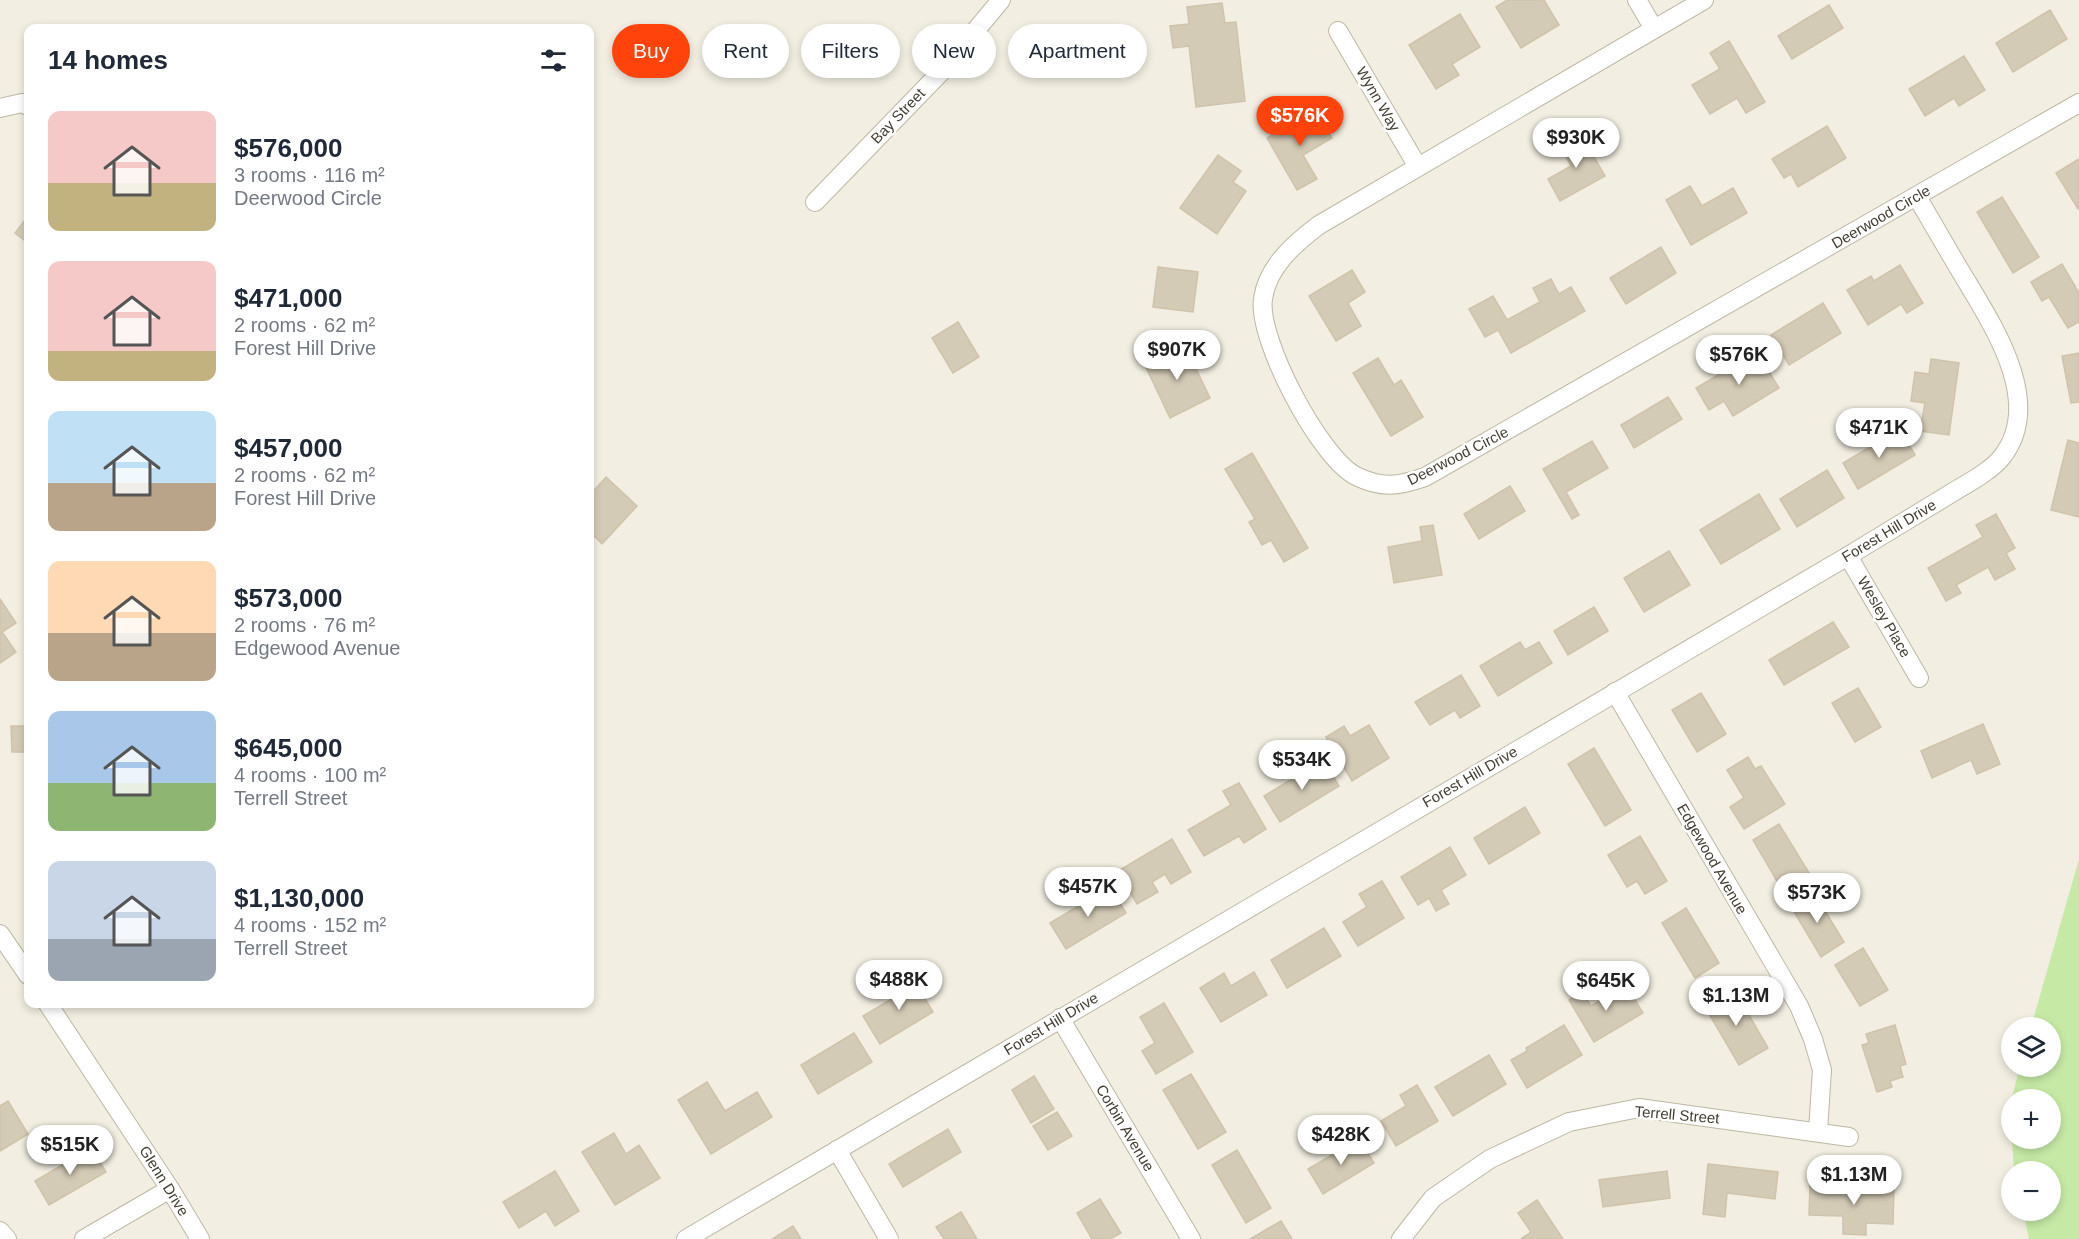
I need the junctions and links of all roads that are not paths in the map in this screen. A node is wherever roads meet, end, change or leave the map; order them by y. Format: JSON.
{"nodes":[{"id":1,"x":1001,"y":0,"type":"edge"},
{"id":2,"x":1637,"y":0,"type":"edge"},
{"id":3,"x":1704,"y":0,"type":"edge"},
{"id":4,"x":1654,"y":29,"type":"junction"},
{"id":5,"x":1338,"y":31,"type":"dead end"},
{"id":6,"x":2079,"y":103,"type":"edge"},
{"id":7,"x":24,"y":104,"type":"edge"},
{"id":8,"x":0,"y":108,"type":"edge"},
{"id":9,"x":1418,"y":167,"type":"junction"},
{"id":10,"x":1917,"y":197,"type":"junction"},
{"id":11,"x":815,"y":202,"type":"dead end"},
{"id":12,"x":1848,"y":556,"type":"junction"},
{"id":13,"x":1919,"y":678,"type":"dead end"},
{"id":14,"x":1615,"y":692,"type":"junction"},
{"id":15,"x":0,"y":934,"type":"edge"},
{"id":16,"x":24,"y":969,"type":"edge"},
{"id":17,"x":51,"y":1008,"type":"edge"},
{"id":18,"x":1060,"y":1018,"type":"junction"},
{"id":19,"x":1818,"y":1131,"type":"junction"},
{"id":20,"x":1850,"y":1137,"type":"dead end"},
{"id":21,"x":837,"y":1150,"type":"junction"},
{"id":22,"x":170,"y":1189,"type":"junction"},
{"id":23,"x":0,"y":1231,"type":"edge"},
{"id":24,"x":7,"y":1239,"type":"edge"},
{"id":25,"x":84,"y":1239,"type":"edge"},
{"id":26,"x":200,"y":1239,"type":"edge"},
{"id":27,"x":686,"y":1239,"type":"edge"},
{"id":28,"x":889,"y":1239,"type":"edge"},
{"id":29,"x":1191,"y":1239,"type":"edge"},
{"id":30,"x":1401,"y":1239,"type":"edge"}],
"edges":[{"from":1,"to":11,"type":"street","name":"Bay Street"},
{"from":2,"to":4,"type":"street"},
{"from":3,"to":4,"type":"street","name":"Deerwood Circle"},
{"from":4,"to":9,"type":"street","name":"Deerwood Circle"},
{"from":5,"to":9,"type":"street","name":"Wynn Way"},
{"from":6,"to":10,"type":"street","name":"Deerwood Circle"},
{"from":7,"to":8,"type":"street"},
{"from":9,"to":10,"type":"street","name":"Deerwood Circle"},
{"from":10,"to":12,"type":"street","name":"Forest Hill Drive"},
{"from":12,"to":13,"type":"street","name":"Wesley Place"},
{"from":12,"to":14,"type":"street","name":"Forest Hill Drive"},
{"from":14,"to":18,"type":"street","name":"Forest Hill Drive"},
{"from":14,"to":19,"type":"street","name":"Edgewood Avenue"},
{"from":15,"to":16,"type":"street"},
{"from":17,"to":22,"type":"street","name":"Glenn Drive"},
{"from":18,"to":21,"type":"street","name":"Forest Hill Drive"},
{"from":18,"to":29,"type":"street","name":"Corbin Avenue"},
{"from":19,"to":20,"type":"street","name":"Terrell Street"},
{"from":19,"to":30,"type":"street","name":"Terrell Street"},
{"from":21,"to":27,"type":"street","name":"Forest Hill Drive"},
{"from":21,"to":28,"type":"street"},
{"from":22,"to":25,"type":"street"},
{"from":22,"to":26,"type":"street","name":"Glenn Drive"},
{"from":23,"to":24,"type":"street"}]}
